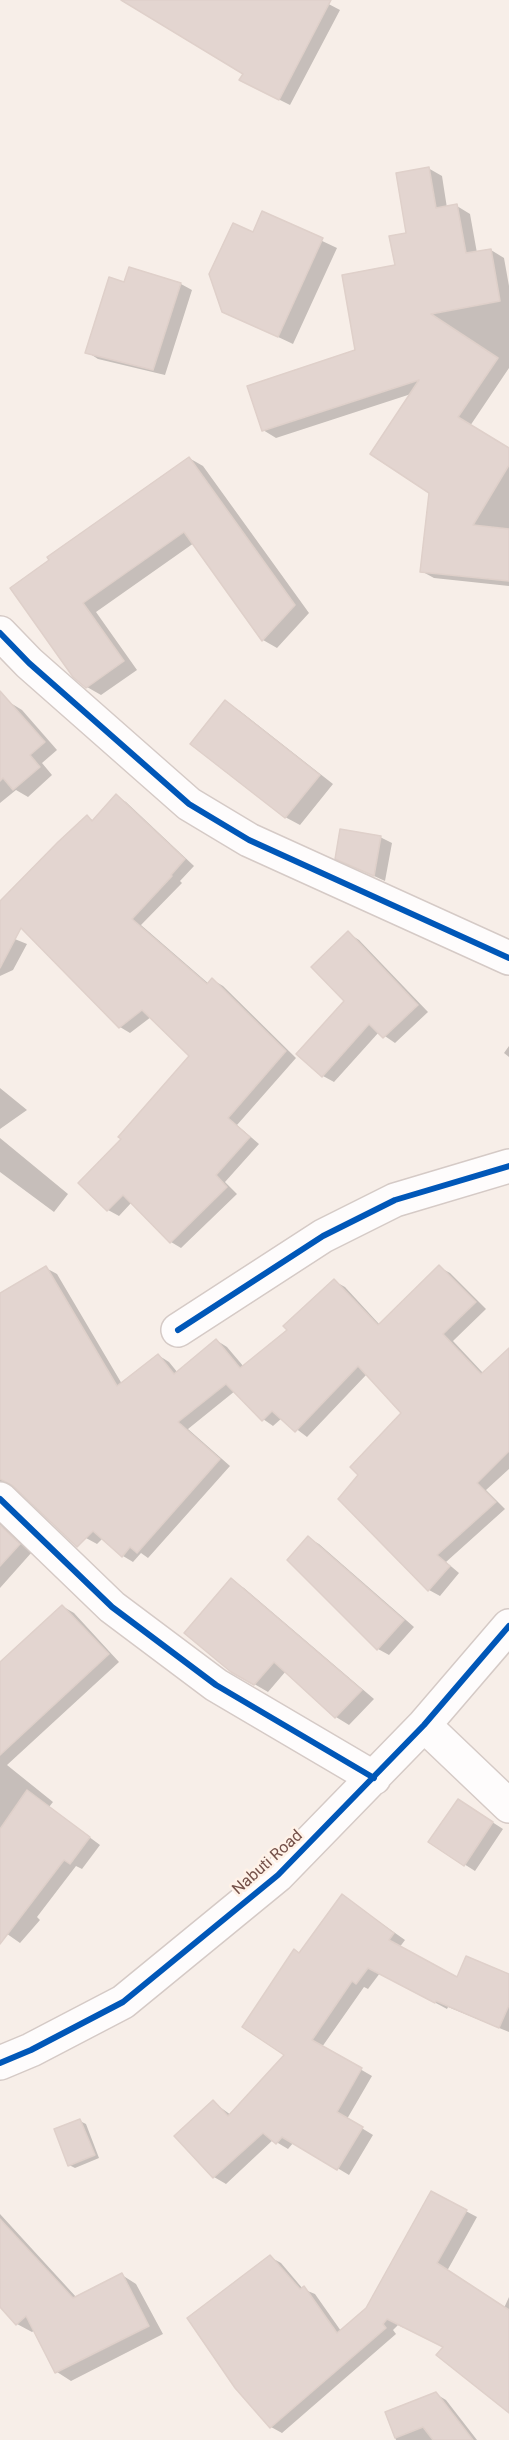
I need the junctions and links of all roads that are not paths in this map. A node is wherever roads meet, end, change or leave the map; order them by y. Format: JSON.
{"nodes":[{"id":1,"x":0,"y":633,"type":"edge"},
{"id":2,"x":509,"y":958,"type":"edge"},
{"id":3,"x":509,"y":1166,"type":"edge"},
{"id":4,"x":178,"y":1330,"type":"dead end"},
{"id":5,"x":0,"y":1499,"type":"edge"},
{"id":6,"x":509,"y":1626,"type":"edge"},
{"id":7,"x":424,"y":1725,"type":"junction"},
{"id":8,"x":374,"y":1778,"type":"junction"},
{"id":9,"x":509,"y":1806,"type":"edge"},
{"id":10,"x":0,"y":2063,"type":"edge"}],
"edges":[{"from":1,"to":2,"type":"street"},
{"from":3,"to":4,"type":"street"},
{"from":5,"to":8,"type":"street"},
{"from":6,"to":7,"type":"street","name":"Nabuti Road"},
{"from":7,"to":8,"type":"street","name":"Nabuti Road"},
{"from":7,"to":9,"type":"street"},
{"from":8,"to":10,"type":"street","name":"Nabuti Road"}]}
